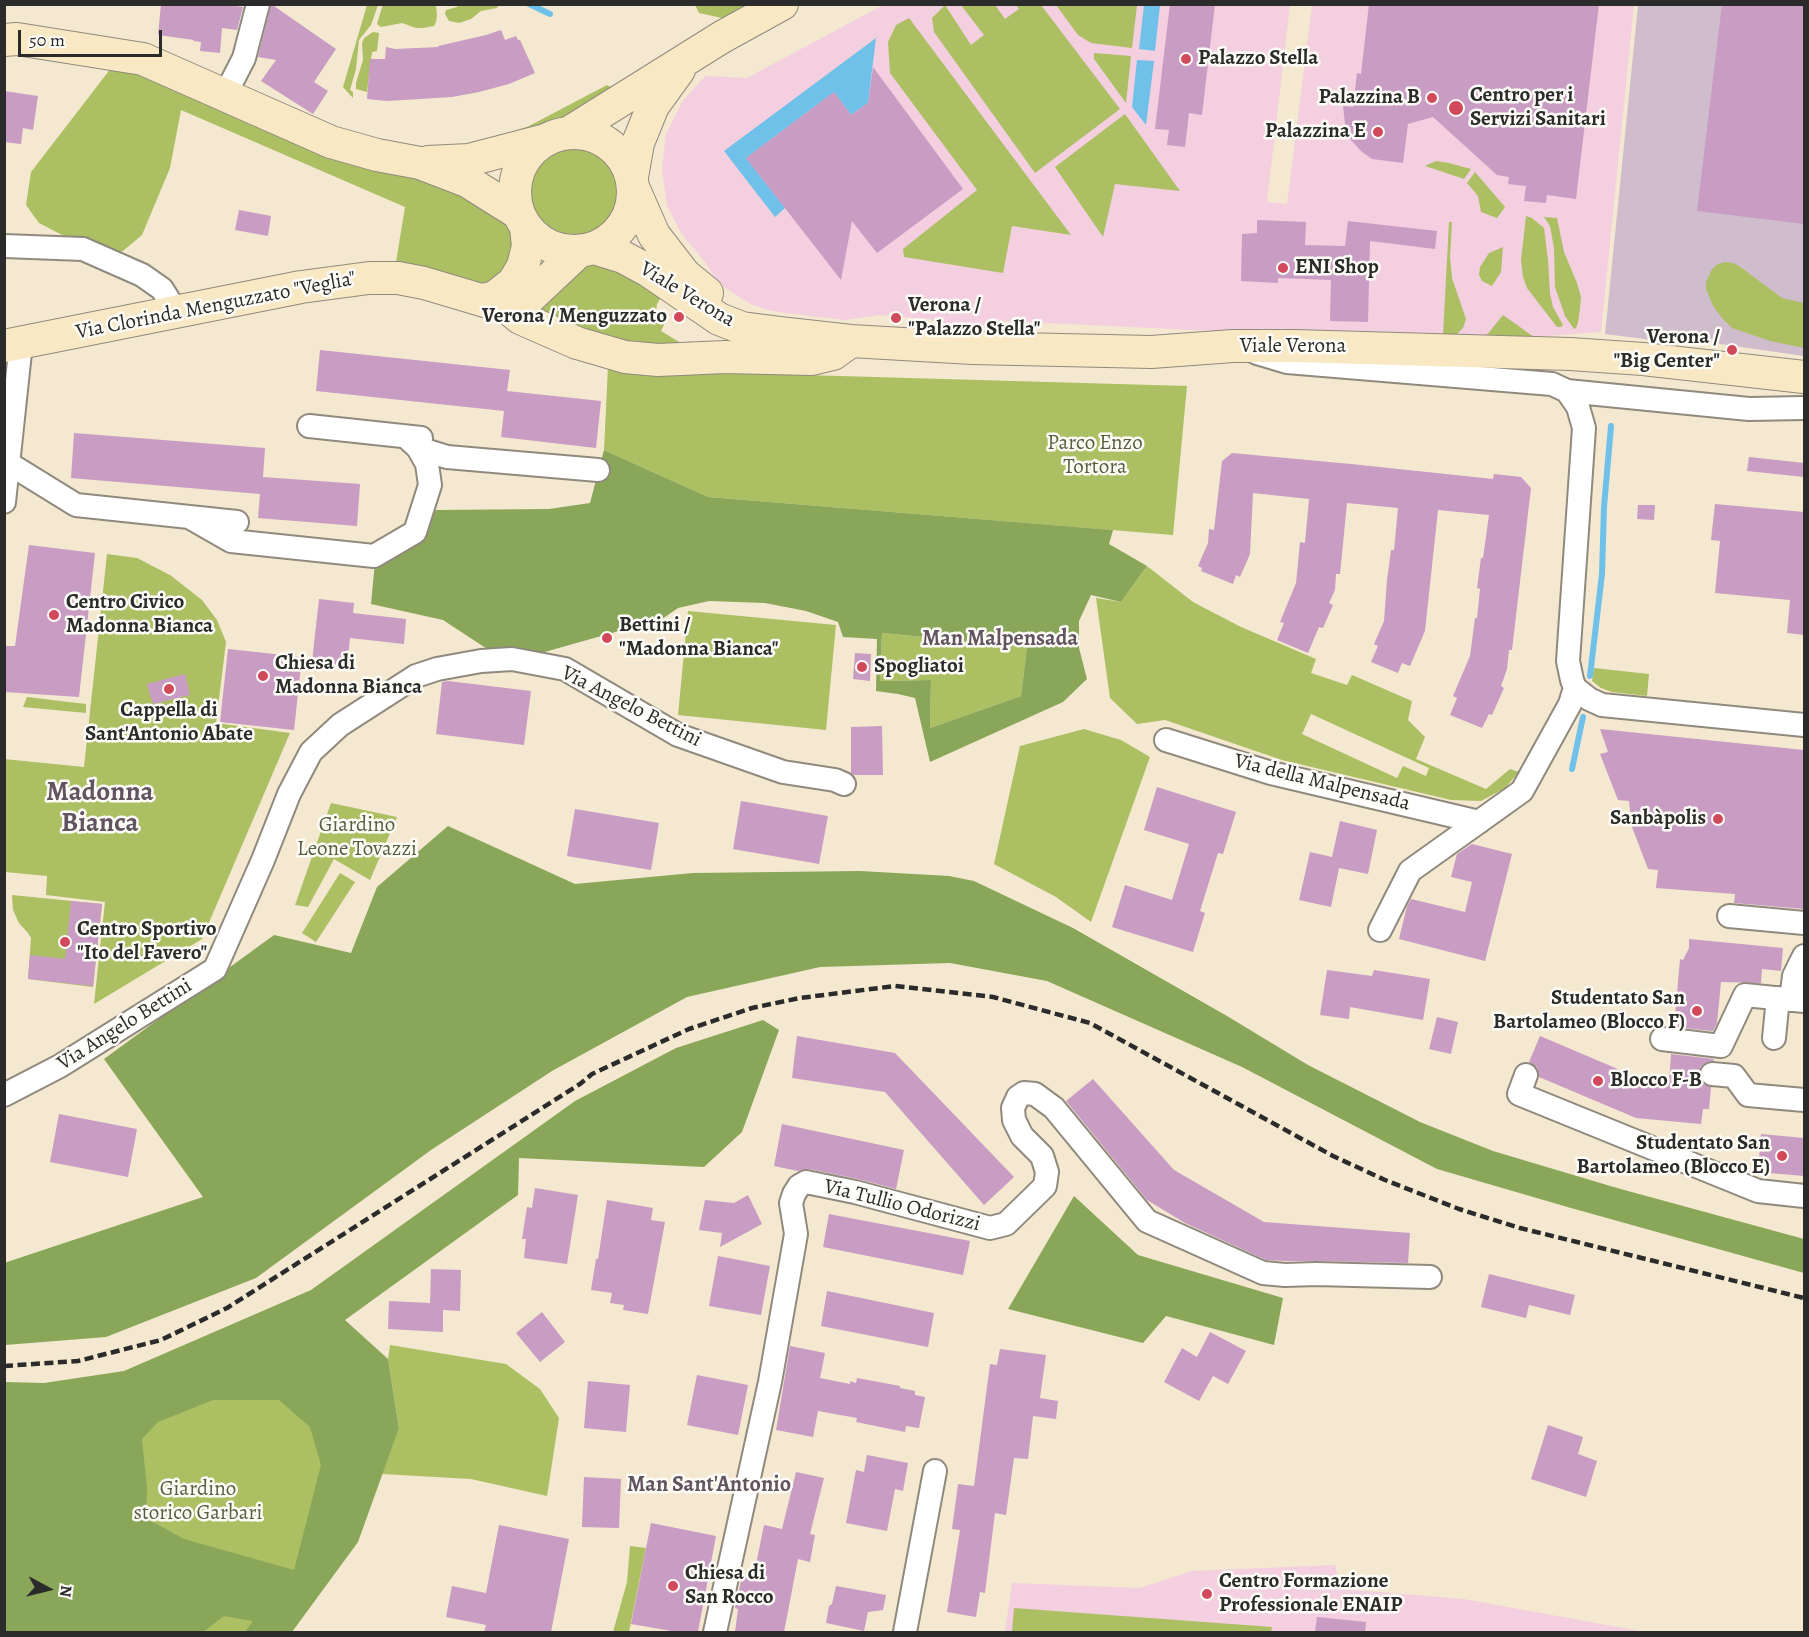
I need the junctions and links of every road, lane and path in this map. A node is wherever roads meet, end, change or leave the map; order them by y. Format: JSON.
{"nodes":[{"id":1,"x":258,"y":4,"type":"edge"},
{"id":2,"x":782,"y":4,"type":"edge"},
{"id":3,"x":4,"y":40,"type":"edge"},
{"id":4,"x":687,"y":59,"type":"junction"},
{"id":5,"x":225,"y":94,"type":"junction"},
{"id":6,"x":556,"y":137,"type":"junction"},
{"id":7,"x":420,"y":163,"type":"junction"},
{"id":8,"x":632,"y":182,"type":"junction"},
{"id":9,"x":522,"y":221,"type":"junction"},
{"id":10,"x":4,"y":246,"type":"edge"},
{"id":11,"x":586,"y":250,"type":"junction"},
{"id":12,"x":495,"y":304,"type":"junction"},
{"id":13,"x":177,"y":313,"type":"junction"},
{"id":14,"x":781,"y":333,"type":"junction"},
{"id":15,"x":851,"y":341,"type":"junction"},
{"id":16,"x":13,"y":345,"type":"edge"},
{"id":17,"x":1233,"y":346,"type":"junction"},
{"id":18,"x":1804,"y":377,"type":"edge"},
{"id":19,"x":1567,"y":391,"type":"junction"},
{"id":20,"x":1618,"y":396,"type":"junction"},
{"id":21,"x":1804,"y":408,"type":"edge"},
{"id":22,"x":309,"y":426,"type":"dead end"},
{"id":23,"x":1584,"y":428,"type":"junction"},
{"id":24,"x":412,"y":442,"type":"junction"},
{"id":25,"x":454,"y":442,"type":"dead end"},
{"id":26,"x":8,"y":464,"type":"junction"},
{"id":27,"x":598,"y":470,"type":"dead end"},
{"id":28,"x":4,"y":502,"type":"edge"},
{"id":29,"x":189,"y":517,"type":"junction"},
{"id":30,"x":237,"y":522,"type":"dead end"},
{"id":31,"x":1575,"y":688,"type":"junction"},
{"id":32,"x":1804,"y":725,"type":"edge"},
{"id":33,"x":1166,"y":740,"type":"dead end"},
{"id":34,"x":844,"y":784,"type":"dead end"},
{"id":35,"x":1479,"y":822,"type":"junction"},
{"id":36,"x":1729,"y":916,"type":"dead end"},
{"id":37,"x":1804,"y":923,"type":"edge"},
{"id":38,"x":1380,"y":930,"type":"dead end"},
{"id":39,"x":1804,"y":956,"type":"edge"},
{"id":40,"x":1791,"y":1000,"type":"edge"},
{"id":41,"x":1774,"y":1038,"type":"dead end"},
{"id":42,"x":1662,"y":1039,"type":"dead end"},
{"id":43,"x":1712,"y":1074,"type":"dead end"},
{"id":44,"x":1526,"y":1075,"type":"dead end"},
{"id":45,"x":4,"y":1095,"type":"edge"},
{"id":46,"x":1804,"y":1100,"type":"edge"},
{"id":47,"x":1804,"y":1196,"type":"edge"},
{"id":48,"x":1430,"y":1277,"type":"dead end"},
{"id":49,"x":936,"y":1471,"type":"dead end"},
{"id":50,"x":715,"y":1632,"type":"edge"},
{"id":51,"x":905,"y":1632,"type":"edge"}],
"edges":[{"from":1,"to":5,"type":"street"},
{"from":2,"to":4,"type":"main road"},
{"from":3,"to":5,"type":"main road"},
{"from":4,"to":6,"type":"main road"},
{"from":4,"to":8,"type":"main road"},
{"from":5,"to":7,"type":"main road"},
{"from":6,"to":7,"type":"main road"},
{"from":6,"to":8,"type":"main road"},
{"from":6,"to":9,"type":"main road"},
{"from":7,"to":9,"type":"main road"},
{"from":8,"to":11,"type":"main road"},
{"from":8,"to":14,"type":"main road","name":"Viale Verona"},
{"from":9,"to":11,"type":"main road"},
{"from":9,"to":12,"type":"main road"},
{"from":10,"to":13,"type":"street"},
{"from":11,"to":12,"type":"main road"},
{"from":11,"to":14,"type":"main road","name":"Viale Verona"},
{"from":12,"to":13,"type":"main road","name":"Via Clorinda Menguzzato \"Veglia\""},
{"from":12,"to":15,"type":"main road","name":"Via Clorinda Menguzzato \"Veglia\""},
{"from":13,"to":16,"type":"main road","name":"Via Clorinda Menguzzato \"Veglia\""},
{"from":14,"to":15,"type":"main road","name":"Viale Verona"},
{"from":15,"to":17,"type":"main road","name":"Viale Verona"},
{"from":16,"to":26,"type":"street","name":"Via Clorinda Menguzzato \"Veglia\""},
{"from":17,"to":18,"type":"main road","name":"Viale Verona"},
{"from":17,"to":19,"type":"street"},
{"from":19,"to":20,"type":"street"},
{"from":19,"to":23,"type":"street"},
{"from":20,"to":21,"type":"street"},
{"from":20,"to":23,"type":"street"},
{"from":22,"to":24,"type":"street"},
{"from":23,"to":31,"type":"street"},
{"from":24,"to":25,"type":"street"},
{"from":24,"to":27,"type":"street"},
{"from":24,"to":29,"type":"street"},
{"from":26,"to":28,"type":"street","name":"Via Clorinda Menguzzato \"Veglia\""},
{"from":26,"to":29,"type":"street"},
{"from":29,"to":30,"type":"street"},
{"from":31,"to":32,"type":"street"},
{"from":31,"to":35,"type":"street"},
{"from":33,"to":35,"type":"street","name":"Via della Malpensada"},
{"from":34,"to":45,"type":"street","name":"Via Angelo Bettini"},
{"from":35,"to":38,"type":"street"},
{"from":36,"to":37,"type":"street"},
{"from":39,"to":40,"type":"street"},
{"from":40,"to":41,"type":"street"},
{"from":40,"to":42,"type":"street"},
{"from":43,"to":46,"type":"street"},
{"from":44,"to":47,"type":"street"},
{"from":48,"to":50,"type":"street","name":"Via Tullio Odorizzi"},
{"from":49,"to":51,"type":"street"}]}
